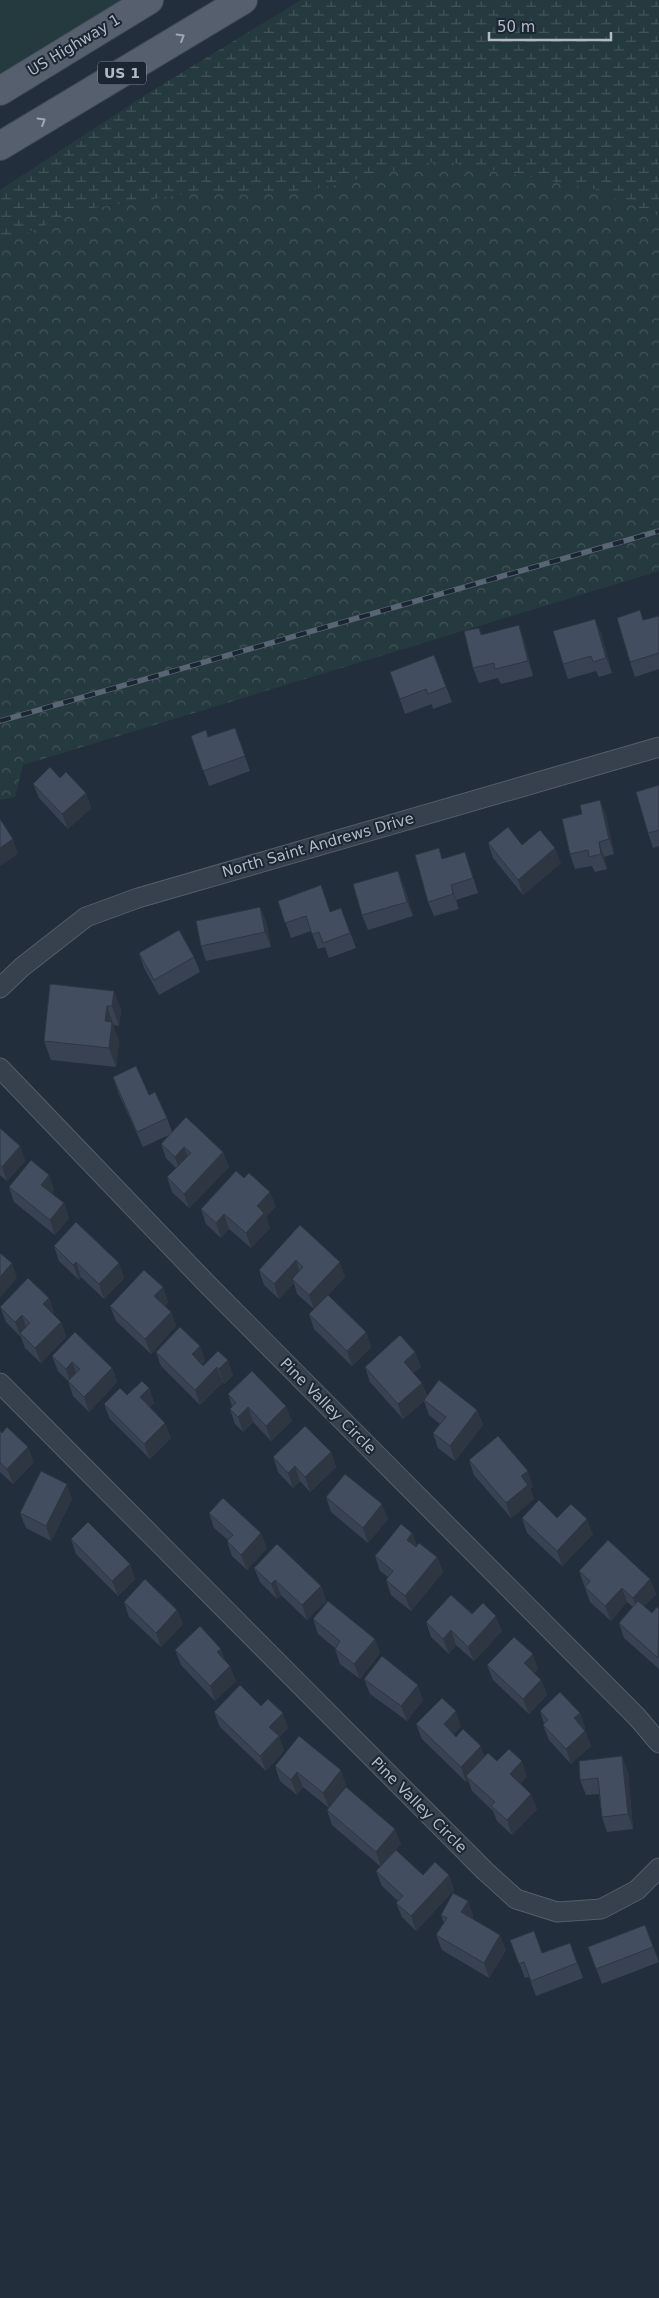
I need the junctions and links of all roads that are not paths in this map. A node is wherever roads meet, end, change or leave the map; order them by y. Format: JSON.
{"nodes":[{"id":1,"x":148,"y":0,"type":"edge"},
{"id":2,"x":243,"y":0,"type":"edge"},
{"id":3,"x":0,"y":91,"type":"edge"},
{"id":4,"x":0,"y":146,"type":"edge"},
{"id":5,"x":659,"y":746,"type":"edge"},
{"id":6,"x":0,"y":988,"type":"edge"},
{"id":7,"x":0,"y":1068,"type":"edge"},
{"id":8,"x":0,"y":1383,"type":"edge"},
{"id":9,"x":659,"y":1743,"type":"edge"},
{"id":10,"x":659,"y":1868,"type":"edge"}],
"edges":[{"from":1,"to":3,"type":"main road","name":"US Highway 1"},
{"from":4,"to":2,"type":"main road","number":"US 1","one_way":true},
{"from":5,"to":6,"type":"street","name":"North Saint Andrews Drive"},
{"from":7,"to":9,"type":"street","name":"Pine Valley Circle"},
{"from":8,"to":10,"type":"street","name":"Pine Valley Circle"}]}
